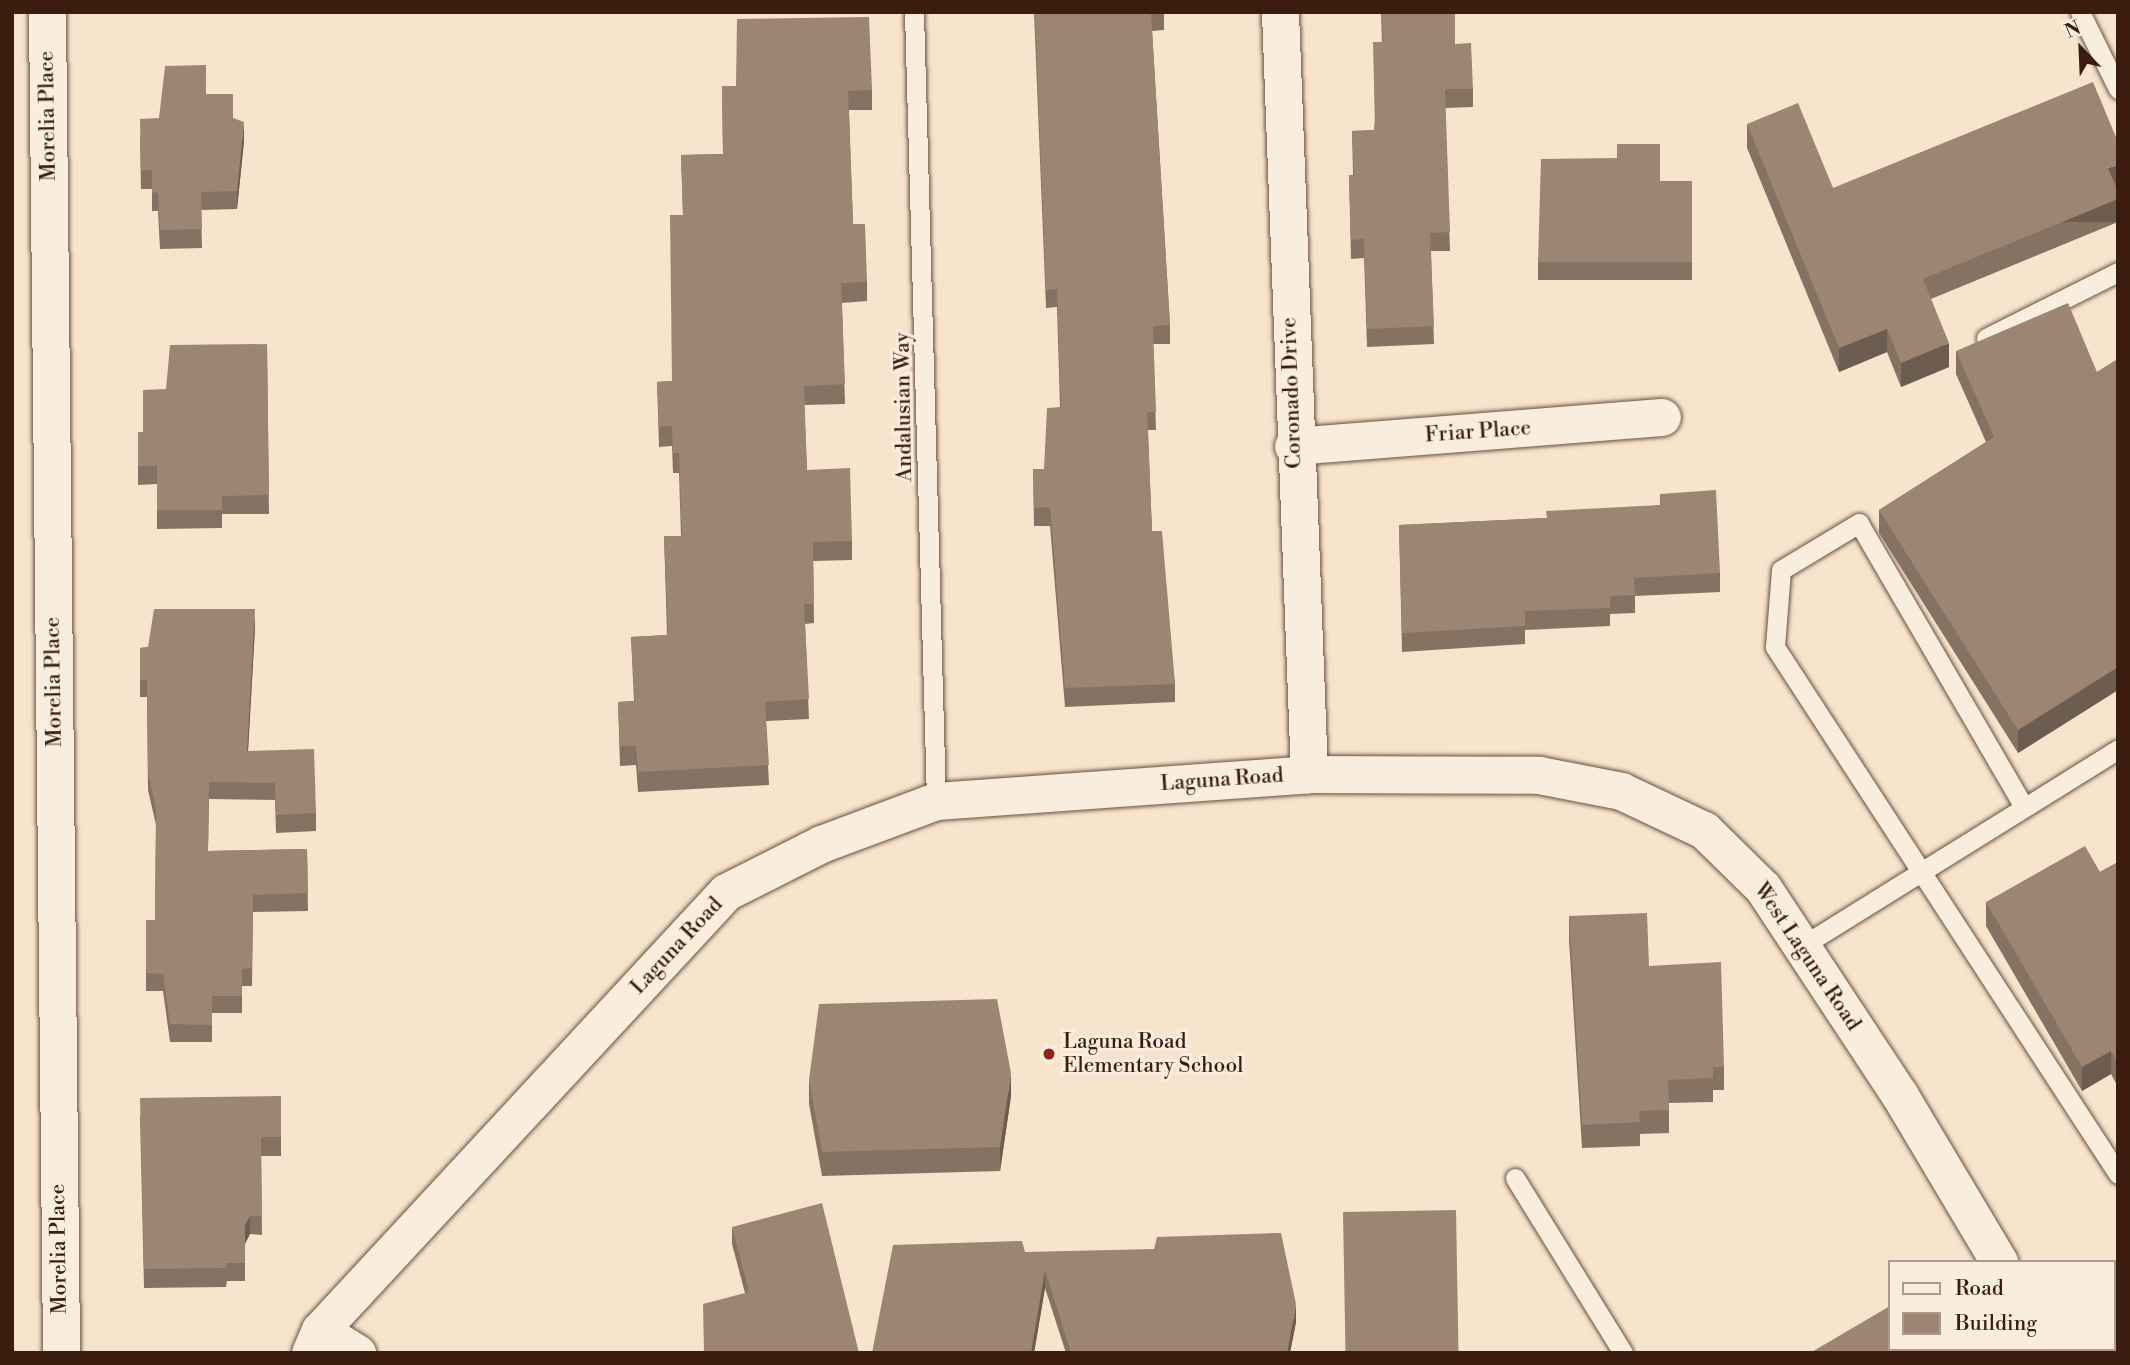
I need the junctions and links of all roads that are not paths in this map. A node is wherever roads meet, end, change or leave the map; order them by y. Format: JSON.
{"nodes":[{"id":1,"x":47,"y":12,"type":"edge"},
{"id":2,"x":914,"y":12,"type":"edge"},
{"id":3,"x":1280,"y":12,"type":"edge"},
{"id":4,"x":2080,"y":12,"type":"edge"},
{"id":5,"x":2118,"y":89,"type":"edge"},
{"id":6,"x":2118,"y":272,"type":"edge"},
{"id":7,"x":1986,"y":338,"type":"edge"},
{"id":8,"x":1662,"y":417,"type":"dead end"},
{"id":9,"x":1293,"y":446,"type":"junction"},
{"id":10,"x":2118,"y":749,"type":"edge"},
{"id":11,"x":1309,"y":774,"type":"junction"},
{"id":12,"x":936,"y":801,"type":"junction"},
{"id":13,"x":2024,"y":807,"type":"junction"},
{"id":14,"x":1919,"y":873,"type":"junction"},
{"id":15,"x":1802,"y":946,"type":"junction"},
{"id":16,"x":2118,"y":1174,"type":"edge"},
{"id":17,"x":1515,"y":1178,"type":"dead end"},
{"id":18,"x":1998,"y":1260,"type":"edge"},
{"id":19,"x":315,"y":1341,"type":"edge"},
{"id":20,"x":61,"y":1353,"type":"edge"},
{"id":21,"x":357,"y":1353,"type":"edge"},
{"id":22,"x":1623,"y":1353,"type":"edge"}],
"edges":[{"from":1,"to":20,"type":"street","name":"Morelia Place"},
{"from":2,"to":12,"type":"lane","name":"Andalusian Way"},
{"from":3,"to":9,"type":"street","name":"Coronado Drive"},
{"from":4,"to":5,"type":"lane"},
{"from":6,"to":7,"type":"lane"},
{"from":8,"to":9,"type":"street","name":"Friar Place"},
{"from":9,"to":11,"type":"street","name":"Coronado Drive"},
{"from":10,"to":13,"type":"lane"},
{"from":11,"to":12,"type":"street","name":"Laguna Road"},
{"from":11,"to":15,"type":"street","name":"West Laguna Road"},
{"from":12,"to":19,"type":"street","name":"Laguna Road"},
{"from":13,"to":14,"type":"lane"},
{"from":13,"to":14,"type":"lane"},
{"from":14,"to":15,"type":"lane"},
{"from":14,"to":16,"type":"lane"},
{"from":15,"to":18,"type":"street","name":"West Laguna Road"},
{"from":17,"to":22,"type":"lane"},
{"from":19,"to":21,"type":"street"}]}
